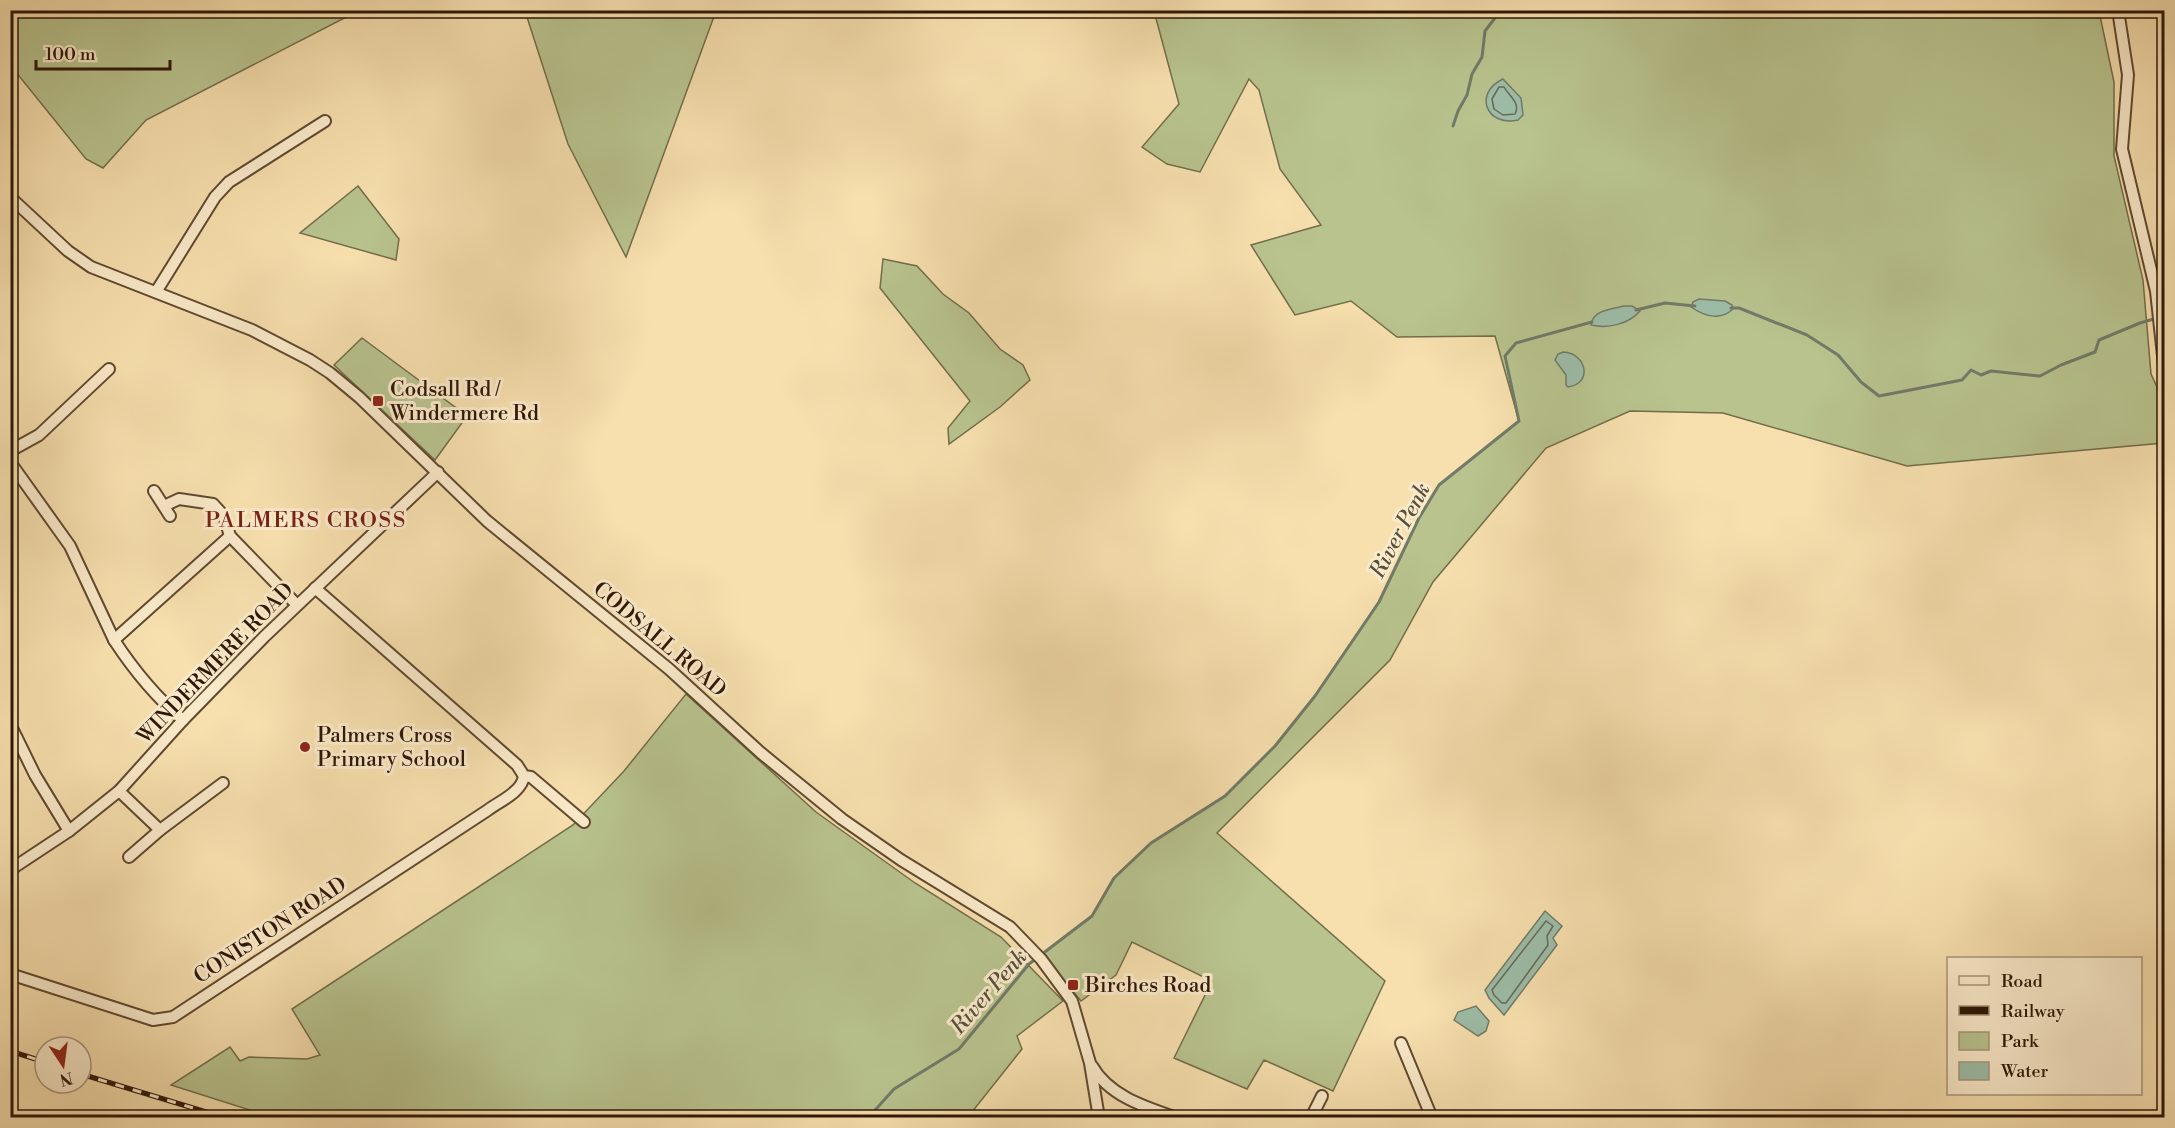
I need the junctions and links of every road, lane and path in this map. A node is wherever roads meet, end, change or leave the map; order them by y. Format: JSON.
{"nodes":[{"id":1,"x":2118,"y":10,"type":"edge"},
{"id":2,"x":325,"y":121,"type":"dead end"},
{"id":3,"x":10,"y":197,"type":"edge"},
{"id":4,"x":156,"y":292,"type":"junction"},
{"id":5,"x":2164,"y":365,"type":"edge"},
{"id":6,"x":110,"y":369,"type":"dead end"},
{"id":7,"x":10,"y":451,"type":"edge"},
{"id":8,"x":10,"y":462,"type":"edge"},
{"id":9,"x":438,"y":472,"type":"junction"},
{"id":10,"x":154,"y":491,"type":"dead end"},
{"id":11,"x":164,"y":506,"type":"junction"},
{"id":12,"x":170,"y":516,"type":"dead end"},
{"id":13,"x":230,"y":536,"type":"junction"},
{"id":14,"x":315,"y":588,"type":"junction"},
{"id":15,"x":297,"y":605,"type":"junction"},
{"id":16,"x":114,"y":640,"type":"junction"},
{"id":17,"x":183,"y":720,"type":"junction"},
{"id":18,"x":10,"y":724,"type":"edge"},
{"id":19,"x":524,"y":776,"type":"junction"},
{"id":20,"x":223,"y":783,"type":"dead end"},
{"id":21,"x":119,"y":791,"type":"junction"},
{"id":22,"x":584,"y":822,"type":"dead end"},
{"id":23,"x":160,"y":830,"type":"junction"},
{"id":24,"x":69,"y":831,"type":"junction"},
{"id":25,"x":129,"y":857,"type":"dead end"},
{"id":26,"x":10,"y":870,"type":"edge"},
{"id":27,"x":10,"y":974,"type":"edge"},
{"id":28,"x":1401,"y":1043,"type":"dead end"},
{"id":29,"x":1090,"y":1063,"type":"junction"},
{"id":30,"x":1322,"y":1096,"type":"dead end"},
{"id":31,"x":1099,"y":1118,"type":"edge"},
{"id":32,"x":1177,"y":1118,"type":"edge"},
{"id":33,"x":1311,"y":1118,"type":"edge"},
{"id":34,"x":1432,"y":1118,"type":"edge"}],
"edges":[{"from":1,"to":5,"type":"street"},
{"from":2,"to":4,"type":"street"},
{"from":3,"to":4,"type":"street","name":"CODSALL ROAD"},
{"from":4,"to":9,"type":"street","name":"CODSALL ROAD"},
{"from":6,"to":7,"type":"street"},
{"from":8,"to":16,"type":"street"},
{"from":9,"to":14,"type":"street","name":"WINDERMERE ROAD"},
{"from":9,"to":29,"type":"street","name":"CODSALL ROAD"},
{"from":10,"to":11,"type":"street"},
{"from":11,"to":12,"type":"street"},
{"from":11,"to":13,"type":"street"},
{"from":13,"to":15,"type":"street"},
{"from":13,"to":16,"type":"street"},
{"from":14,"to":15,"type":"street","name":"WINDERMERE ROAD"},
{"from":14,"to":19,"type":"street"},
{"from":15,"to":17,"type":"street","name":"WINDERMERE ROAD"},
{"from":16,"to":17,"type":"street"},
{"from":17,"to":21,"type":"street","name":"WINDERMERE ROAD"},
{"from":18,"to":24,"type":"street"},
{"from":19,"to":22,"type":"street"},
{"from":19,"to":27,"type":"street","name":"CONISTON ROAD"},
{"from":20,"to":23,"type":"street"},
{"from":21,"to":23,"type":"street"},
{"from":21,"to":24,"type":"street","name":"WINDERMERE ROAD"},
{"from":23,"to":25,"type":"street"},
{"from":24,"to":26,"type":"street","name":"WINDERMERE ROAD"},
{"from":28,"to":34,"type":"street"},
{"from":29,"to":31,"type":"street"},
{"from":29,"to":32,"type":"street"},
{"from":30,"to":33,"type":"street"}]}
